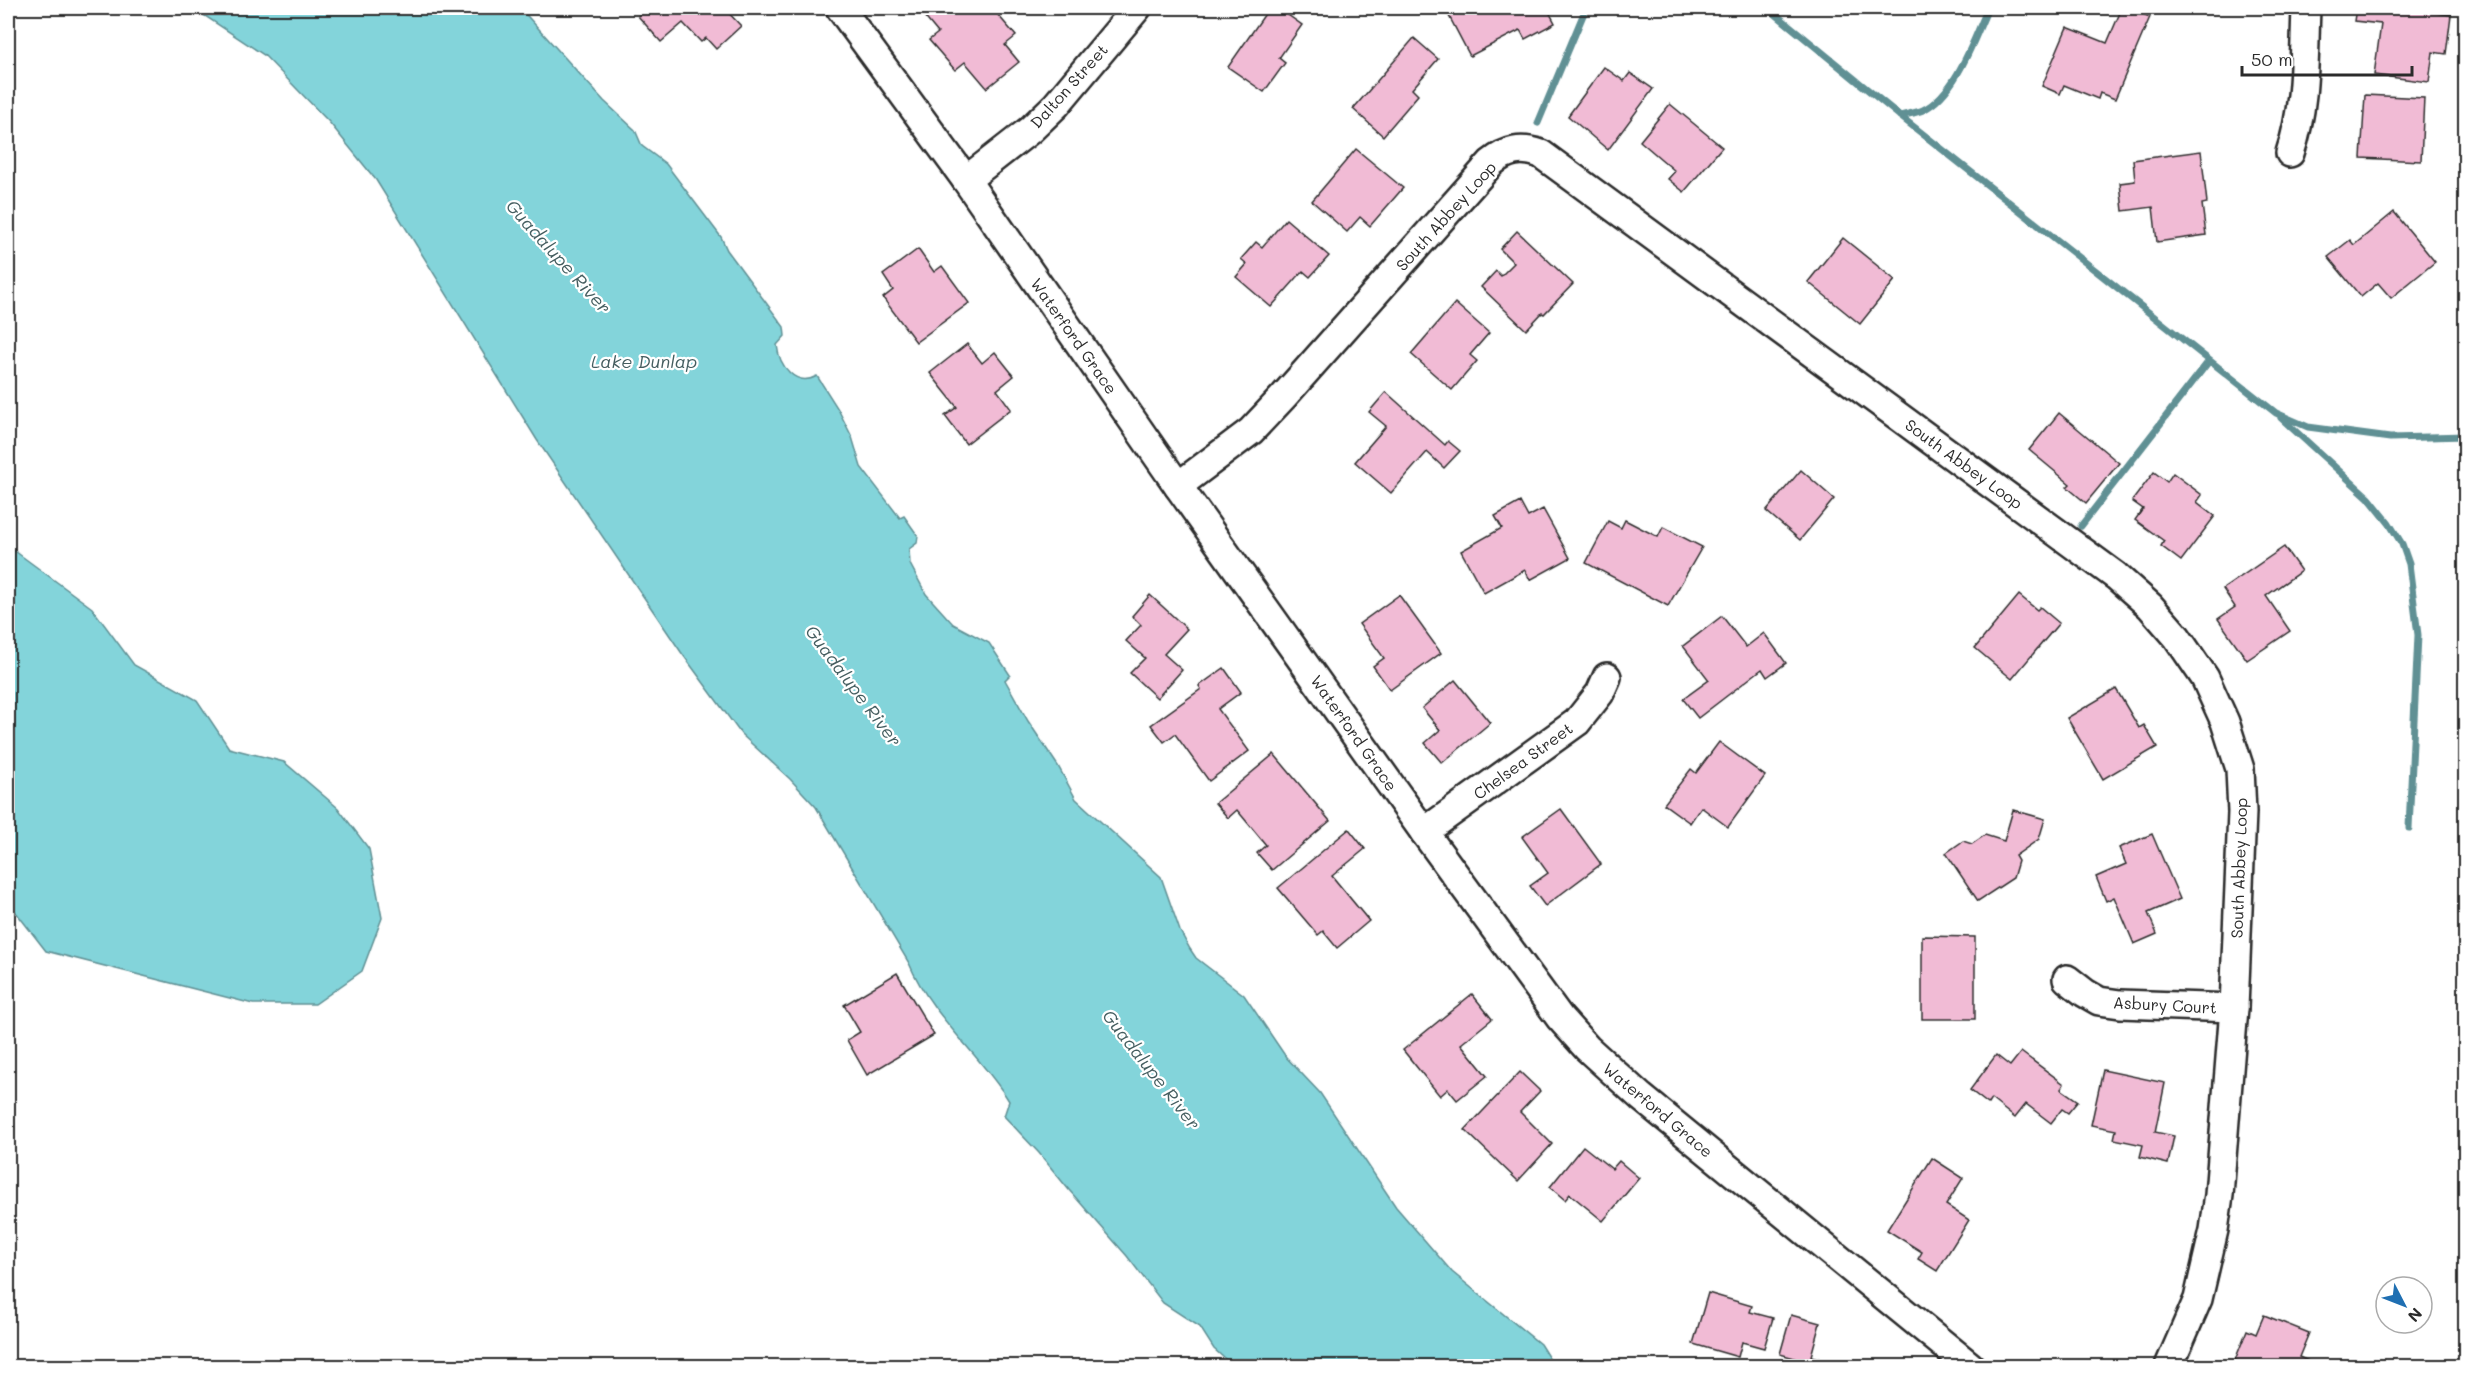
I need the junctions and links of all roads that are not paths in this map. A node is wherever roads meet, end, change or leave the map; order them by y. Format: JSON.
{"nodes":[{"id":1,"x":840,"y":8,"type":"edge"},
{"id":2,"x":1137,"y":8,"type":"edge"},
{"id":3,"x":2306,"y":8,"type":"edge"},
{"id":4,"x":2290,"y":153,"type":"dead end"},
{"id":5,"x":966,"y":180,"type":"junction"},
{"id":6,"x":1178,"y":486,"type":"junction"},
{"id":7,"x":1607,"y":677,"type":"dead end"},
{"id":8,"x":1424,"y":832,"type":"junction"},
{"id":9,"x":2067,"y":979,"type":"dead end"},
{"id":10,"x":2234,"y":1008,"type":"junction"},
{"id":11,"x":1970,"y":1366,"type":"edge"},
{"id":12,"x":2169,"y":1366,"type":"edge"}],
"edges":[{"from":1,"to":5,"type":"street","name":"Waterford Grace"},
{"from":2,"to":5,"type":"street","name":"Dalton Street"},
{"from":3,"to":4,"type":"street"},
{"from":5,"to":6,"type":"street","name":"Waterford Grace"},
{"from":6,"to":8,"type":"street","name":"Waterford Grace"},
{"from":6,"to":10,"type":"street","name":"South Abbey Loop"},
{"from":7,"to":8,"type":"street","name":"Chelsea Street"},
{"from":8,"to":11,"type":"street","name":"Waterford Grace"},
{"from":9,"to":10,"type":"street","name":"Asbury Court"},
{"from":10,"to":12,"type":"street","name":"South Abbey Loop"}]}
